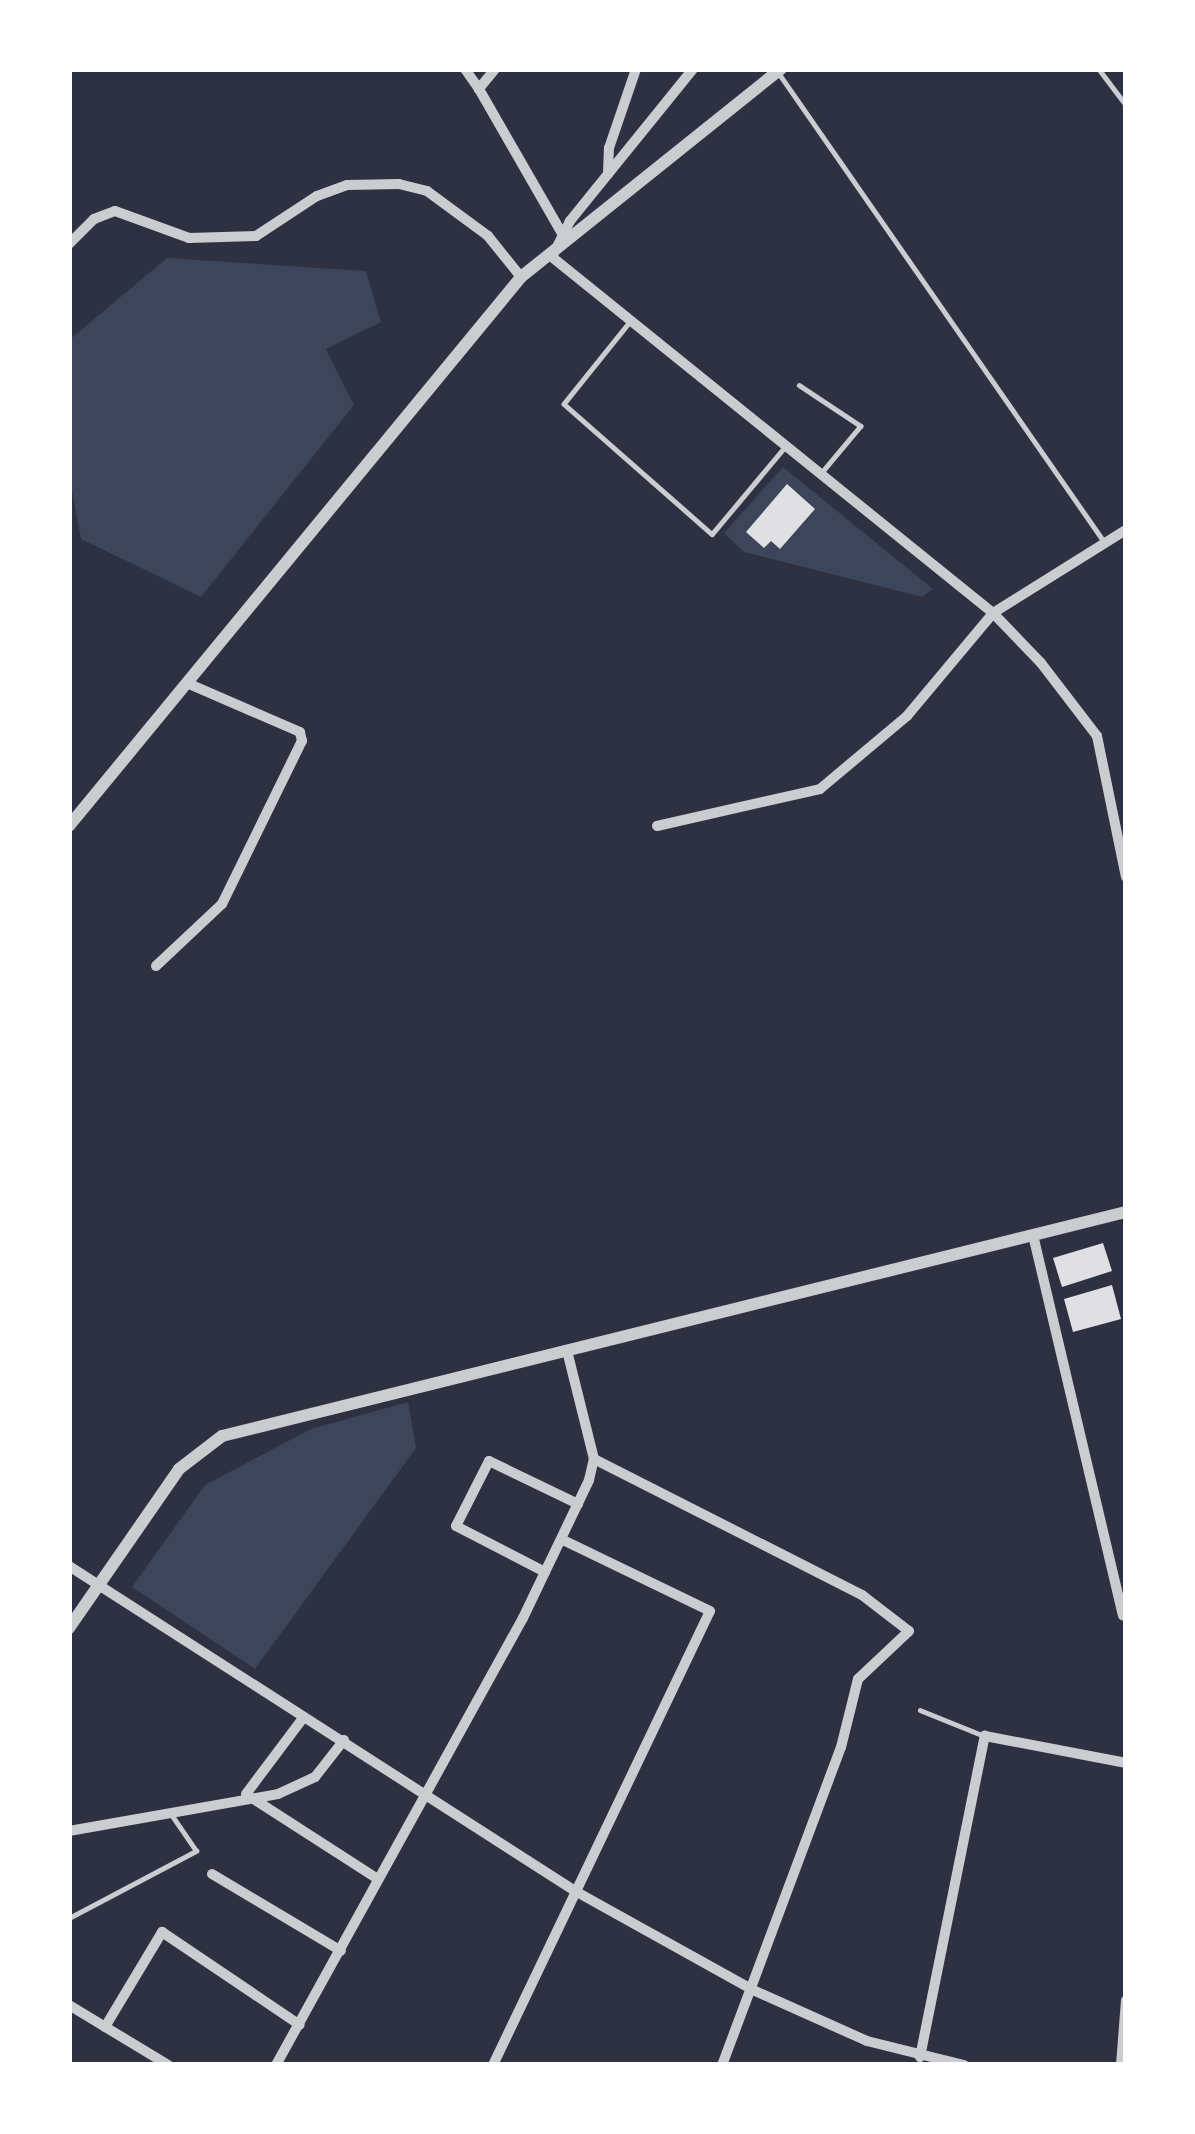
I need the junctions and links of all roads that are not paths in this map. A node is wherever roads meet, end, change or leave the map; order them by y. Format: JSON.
{"nodes":[{"id":1,"x":464,"y":69,"type":"edge"},
{"id":2,"x":495,"y":69,"type":"edge"},
{"id":3,"x":636,"y":69,"type":"edge"},
{"id":4,"x":693,"y":69,"type":"edge"},
{"id":5,"x":1099,"y":69,"type":"edge"},
{"id":6,"x":779,"y":70,"type":"edge"},
{"id":7,"x":479,"y":89,"type":"junction"},
{"id":8,"x":1126,"y":105,"type":"edge"},
{"id":9,"x":608,"y":174,"type":"junction"},
{"id":10,"x":563,"y":235,"type":"junction"},
{"id":11,"x":69,"y":244,"type":"edge"},
{"id":12,"x":552,"y":257,"type":"junction"},
{"id":13,"x":521,"y":277,"type":"junction"},
{"id":14,"x":630,"y":322,"type":"junction"},
{"id":15,"x":799,"y":385,"type":"dead end"},
{"id":16,"x":785,"y":447,"type":"junction"},
{"id":17,"x":820,"y":475,"type":"junction"},
{"id":18,"x":1126,"y":530,"type":"edge"},
{"id":19,"x":1105,"y":542,"type":"junction"},
{"id":20,"x":993,"y":613,"type":"junction"},
{"id":21,"x":189,"y":684,"type":"junction"},
{"id":22,"x":69,"y":826,"type":"edge"},
{"id":23,"x":657,"y":826,"type":"dead end"},
{"id":24,"x":1126,"y":877,"type":"edge"},
{"id":25,"x":156,"y":966,"type":"dead end"},
{"id":26,"x":1126,"y":1212,"type":"edge"},
{"id":27,"x":1033,"y":1235,"type":"junction"},
{"id":28,"x":567,"y":1351,"type":"junction"},
{"id":29,"x":593,"y":1459,"type":"junction"},
{"id":30,"x":578,"y":1504,"type":"junction"},
{"id":31,"x":561,"y":1539,"type":"junction"},
{"id":32,"x":69,"y":1566,"type":"edge"},
{"id":33,"x":545,"y":1572,"type":"junction"},
{"id":34,"x":100,"y":1586,"type":"junction"},
{"id":35,"x":1123,"y":1615,"type":"dead end"},
{"id":36,"x":69,"y":1628,"type":"edge"},
{"id":37,"x":920,"y":1710,"type":"dead end"},
{"id":38,"x":303,"y":1718,"type":"junction"},
{"id":39,"x":985,"y":1736,"type":"junction"},
{"id":40,"x":344,"y":1740,"type":"junction"},
{"id":41,"x":1126,"y":1762,"type":"edge"},
{"id":42,"x":421,"y":1791,"type":"junction"},
{"id":43,"x":246,"y":1794,"type":"junction"},
{"id":44,"x":168,"y":1810,"type":"junction"},
{"id":45,"x":69,"y":1831,"type":"edge"},
{"id":46,"x":212,"y":1874,"type":"dead end"},
{"id":47,"x":378,"y":1879,"type":"junction"},
{"id":48,"x":574,"y":1891,"type":"junction"},
{"id":49,"x":69,"y":1918,"type":"edge"},
{"id":50,"x":341,"y":1951,"type":"junction"},
{"id":51,"x":753,"y":1990,"type":"junction"},
{"id":52,"x":1126,"y":2000,"type":"edge"},
{"id":53,"x":69,"y":2005,"type":"edge"},
{"id":54,"x":300,"y":2026,"type":"junction"},
{"id":55,"x":105,"y":2027,"type":"junction"},
{"id":56,"x":920,"y":2061,"type":"edge"},
{"id":57,"x":168,"y":2065,"type":"edge"},
{"id":58,"x":276,"y":2065,"type":"edge"},
{"id":59,"x":493,"y":2065,"type":"edge"},
{"id":60,"x":722,"y":2065,"type":"edge"},
{"id":61,"x":964,"y":2065,"type":"edge"},
{"id":62,"x":1121,"y":2065,"type":"edge"}],
"edges":[{"from":1,"to":7,"type":"street"},
{"from":2,"to":7,"type":"street"},
{"from":3,"to":9,"type":"street"},
{"from":4,"to":9,"type":"street"},
{"from":5,"to":8,"type":"lane"},
{"from":6,"to":12,"type":"street"},
{"from":6,"to":19,"type":"lane"},
{"from":7,"to":10,"type":"street"},
{"from":9,"to":10,"type":"street"},
{"from":10,"to":12,"type":"street"},
{"from":11,"to":13,"type":"street"},
{"from":12,"to":13,"type":"street"},
{"from":12,"to":14,"type":"street"},
{"from":13,"to":21,"type":"street"},
{"from":14,"to":16,"type":"street"},
{"from":14,"to":16,"type":"lane"},
{"from":15,"to":17,"type":"lane"},
{"from":16,"to":17,"type":"street"},
{"from":17,"to":20,"type":"street"},
{"from":18,"to":19,"type":"street"},
{"from":19,"to":20,"type":"street"},
{"from":20,"to":23,"type":"street"},
{"from":20,"to":24,"type":"street"},
{"from":21,"to":22,"type":"street"},
{"from":21,"to":25,"type":"street"},
{"from":26,"to":27,"type":"street"},
{"from":27,"to":28,"type":"street"},
{"from":27,"to":35,"type":"street"},
{"from":28,"to":29,"type":"street"},
{"from":28,"to":34,"type":"street"},
{"from":29,"to":30,"type":"street"},
{"from":29,"to":51,"type":"street"},
{"from":30,"to":31,"type":"street"},
{"from":30,"to":33,"type":"street"},
{"from":31,"to":33,"type":"street"},
{"from":31,"to":48,"type":"street"},
{"from":32,"to":34,"type":"street"},
{"from":33,"to":42,"type":"street"},
{"from":34,"to":36,"type":"street"},
{"from":34,"to":38,"type":"street"},
{"from":37,"to":39,"type":"lane"},
{"from":38,"to":40,"type":"street"},
{"from":38,"to":43,"type":"street"},
{"from":39,"to":41,"type":"street"},
{"from":39,"to":56,"type":"street"},
{"from":40,"to":42,"type":"street"},
{"from":40,"to":43,"type":"street"},
{"from":42,"to":47,"type":"street"},
{"from":42,"to":48,"type":"street"},
{"from":43,"to":44,"type":"street"},
{"from":43,"to":47,"type":"street"},
{"from":44,"to":45,"type":"street"},
{"from":44,"to":49,"type":"lane"},
{"from":46,"to":50,"type":"street"},
{"from":47,"to":50,"type":"street"},
{"from":48,"to":51,"type":"street"},
{"from":48,"to":59,"type":"street"},
{"from":50,"to":54,"type":"street"},
{"from":51,"to":56,"type":"street"},
{"from":51,"to":60,"type":"street"},
{"from":52,"to":62,"type":"street"},
{"from":53,"to":55,"type":"street"},
{"from":54,"to":55,"type":"street"},
{"from":54,"to":58,"type":"street"},
{"from":55,"to":57,"type":"street"},
{"from":56,"to":61,"type":"street"}]}
